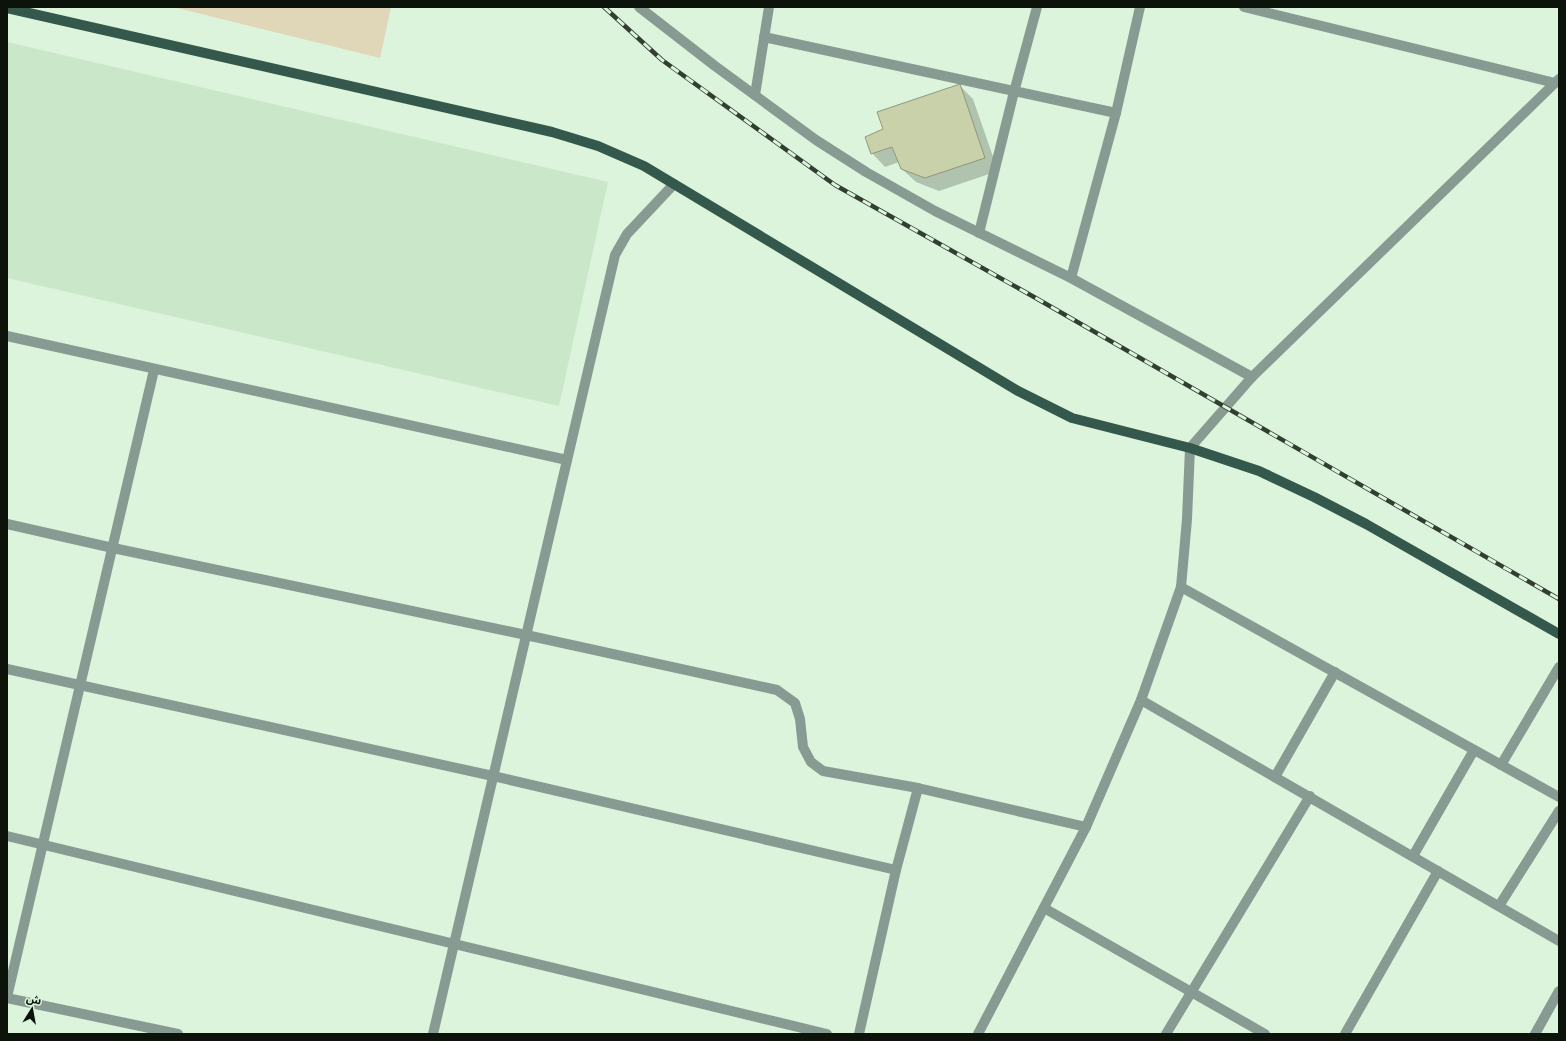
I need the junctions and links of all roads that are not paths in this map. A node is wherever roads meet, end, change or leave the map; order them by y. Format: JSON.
{"nodes":[{"id":1,"x":639,"y":7,"type":"edge"},
{"id":2,"x":769,"y":7,"type":"edge"},
{"id":3,"x":1037,"y":7,"type":"edge"},
{"id":4,"x":1140,"y":7,"type":"edge"},
{"id":5,"x":1244,"y":7,"type":"edge"},
{"id":6,"x":7,"y":8,"type":"edge"},
{"id":7,"x":764,"y":37,"type":"junction"},
{"id":8,"x":1557,"y":81,"type":"edge"},
{"id":9,"x":1014,"y":92,"type":"junction"},
{"id":10,"x":755,"y":95,"type":"junction"},
{"id":11,"x":1116,"y":114,"type":"junction"},
{"id":12,"x":674,"y":184,"type":"junction"},
{"id":13,"x":979,"y":233,"type":"junction"},
{"id":14,"x":1072,"y":278,"type":"junction"},
{"id":15,"x":7,"y":336,"type":"edge"},
{"id":16,"x":154,"y":370,"type":"junction"},
{"id":17,"x":1252,"y":377,"type":"junction"},
{"id":18,"x":1190,"y":448,"type":"junction"},
{"id":19,"x":567,"y":460,"type":"junction"},
{"id":20,"x":7,"y":524,"type":"edge"},
{"id":21,"x":114,"y":548,"type":"junction"},
{"id":22,"x":1181,"y":587,"type":"junction"},
{"id":23,"x":1559,"y":634,"type":"edge"},
{"id":24,"x":526,"y":635,"type":"junction"},
{"id":25,"x":1559,"y":667,"type":"edge"},
{"id":26,"x":7,"y":669,"type":"edge"},
{"id":27,"x":1335,"y":672,"type":"junction"},
{"id":28,"x":81,"y":686,"type":"junction"},
{"id":29,"x":1141,"y":700,"type":"junction"},
{"id":30,"x":1474,"y":750,"type":"junction"},
{"id":31,"x":1501,"y":765,"type":"junction"},
{"id":32,"x":493,"y":776,"type":"junction"},
{"id":33,"x":1275,"y":777,"type":"junction"},
{"id":34,"x":918,"y":788,"type":"junction"},
{"id":35,"x":1310,"y":796,"type":"junction"},
{"id":36,"x":1559,"y":797,"type":"edge"},
{"id":37,"x":1559,"y":811,"type":"edge"},
{"id":38,"x":1086,"y":827,"type":"junction"},
{"id":39,"x":7,"y":836,"type":"edge"},
{"id":40,"x":43,"y":845,"type":"junction"},
{"id":41,"x":1413,"y":856,"type":"junction"},
{"id":42,"x":896,"y":870,"type":"junction"},
{"id":43,"x":1438,"y":871,"type":"junction"},
{"id":44,"x":1499,"y":906,"type":"junction"},
{"id":45,"x":1044,"y":908,"type":"junction"},
{"id":46,"x":1559,"y":941,"type":"edge"},
{"id":47,"x":454,"y":944,"type":"junction"},
{"id":48,"x":1559,"y":990,"type":"edge"},
{"id":49,"x":1190,"y":992,"type":"junction"},
{"id":50,"x":7,"y":997,"type":"edge"},
{"id":51,"x":178,"y":1034,"type":"edge"},
{"id":52,"x":433,"y":1034,"type":"edge"},
{"id":53,"x":827,"y":1034,"type":"edge"},
{"id":54,"x":859,"y":1034,"type":"edge"},
{"id":55,"x":978,"y":1034,"type":"edge"},
{"id":56,"x":1166,"y":1034,"type":"edge"},
{"id":57,"x":1265,"y":1034,"type":"edge"},
{"id":58,"x":1345,"y":1034,"type":"edge"},
{"id":59,"x":1535,"y":1034,"type":"edge"}],
"edges":[{"from":1,"to":10,"type":"street"},
{"from":2,"to":7,"type":"street"},
{"from":3,"to":9,"type":"street"},
{"from":4,"to":11,"type":"street"},
{"from":5,"to":8,"type":"street"},
{"from":6,"to":12,"type":"main road"},
{"from":7,"to":9,"type":"street"},
{"from":7,"to":10,"type":"street"},
{"from":8,"to":17,"type":"street"},
{"from":9,"to":11,"type":"street"},
{"from":9,"to":13,"type":"street"},
{"from":10,"to":13,"type":"street"},
{"from":11,"to":14,"type":"street"},
{"from":12,"to":18,"type":"main road"},
{"from":12,"to":19,"type":"street"},
{"from":13,"to":14,"type":"street"},
{"from":14,"to":17,"type":"street"},
{"from":15,"to":16,"type":"street"},
{"from":16,"to":19,"type":"street"},
{"from":16,"to":21,"type":"street"},
{"from":17,"to":18,"type":"street"},
{"from":18,"to":22,"type":"street"},
{"from":18,"to":23,"type":"main road"},
{"from":19,"to":24,"type":"street"},
{"from":20,"to":21,"type":"street"},
{"from":21,"to":24,"type":"street"},
{"from":21,"to":28,"type":"street"},
{"from":22,"to":27,"type":"street"},
{"from":22,"to":29,"type":"street"},
{"from":24,"to":32,"type":"street"},
{"from":24,"to":34,"type":"street"},
{"from":25,"to":31,"type":"street"},
{"from":26,"to":28,"type":"street"},
{"from":27,"to":30,"type":"street"},
{"from":27,"to":33,"type":"street"},
{"from":28,"to":32,"type":"street"},
{"from":28,"to":40,"type":"street"},
{"from":29,"to":33,"type":"street"},
{"from":29,"to":38,"type":"street"},
{"from":30,"to":31,"type":"street"},
{"from":30,"to":41,"type":"street"},
{"from":31,"to":36,"type":"street"},
{"from":32,"to":42,"type":"street"},
{"from":32,"to":47,"type":"street"},
{"from":33,"to":35,"type":"street"},
{"from":34,"to":38,"type":"street"},
{"from":34,"to":42,"type":"street"},
{"from":35,"to":41,"type":"street"},
{"from":35,"to":49,"type":"street"},
{"from":37,"to":44,"type":"street"},
{"from":38,"to":45,"type":"street"},
{"from":39,"to":40,"type":"street"},
{"from":40,"to":47,"type":"street"},
{"from":40,"to":50,"type":"street"},
{"from":41,"to":43,"type":"street"},
{"from":42,"to":54,"type":"street"},
{"from":43,"to":44,"type":"street"},
{"from":43,"to":58,"type":"street"},
{"from":44,"to":46,"type":"street"},
{"from":45,"to":49,"type":"street"},
{"from":45,"to":55,"type":"street"},
{"from":47,"to":52,"type":"street"},
{"from":47,"to":53,"type":"street"},
{"from":48,"to":59,"type":"street"},
{"from":49,"to":56,"type":"street"},
{"from":49,"to":57,"type":"street"},
{"from":50,"to":51,"type":"street"}]}
